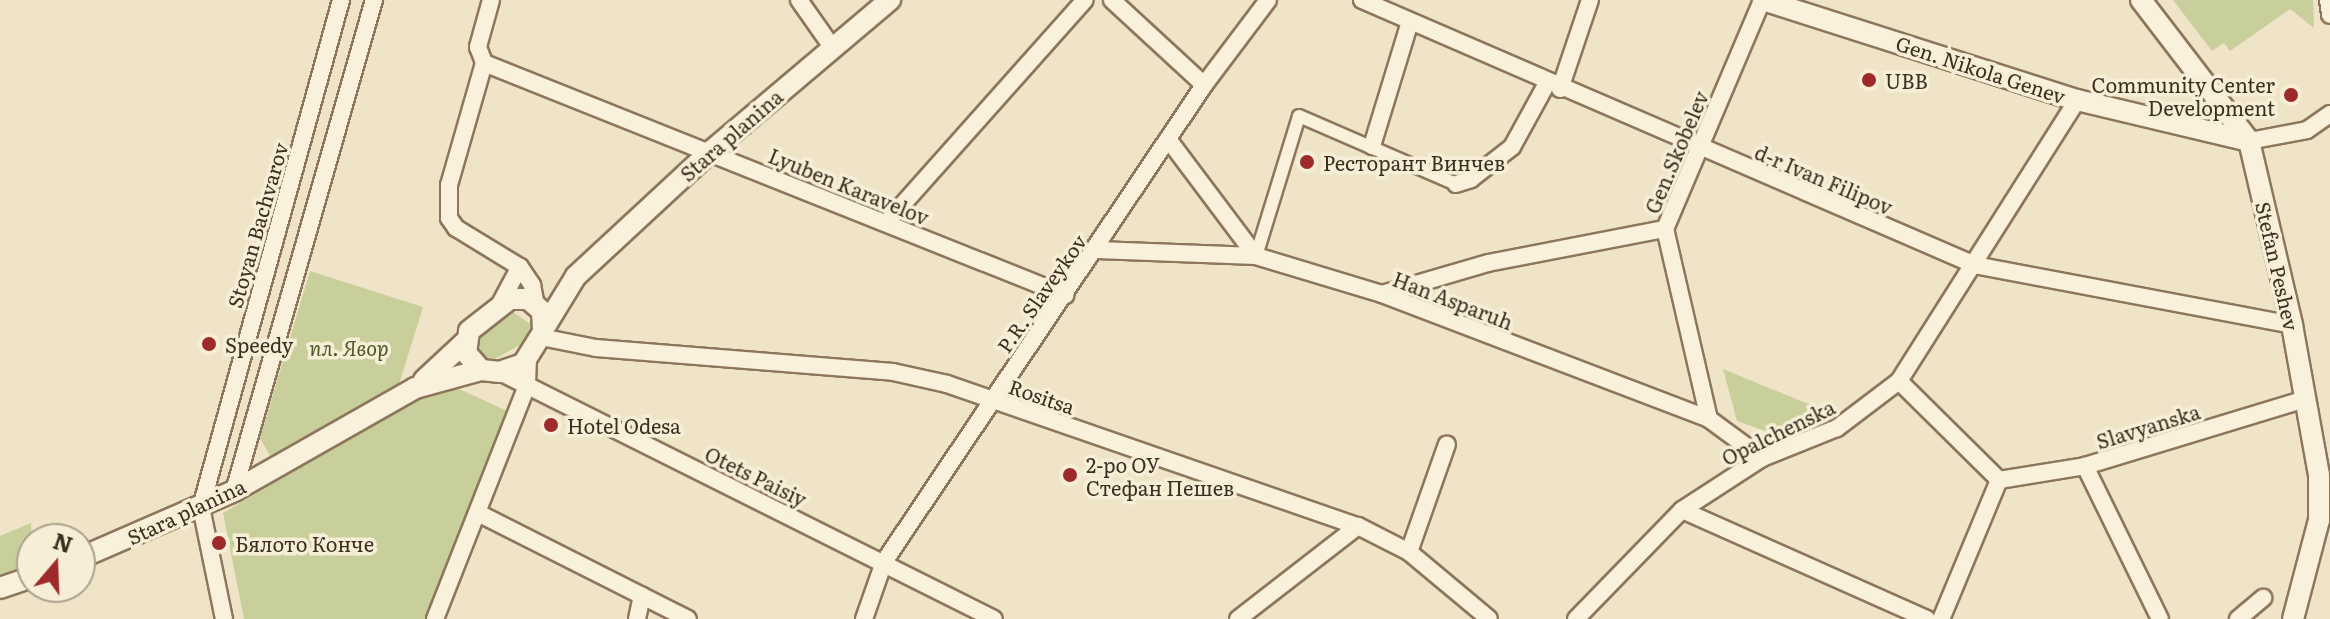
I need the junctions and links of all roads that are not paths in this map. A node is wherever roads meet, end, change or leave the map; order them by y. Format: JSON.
{"nodes":[{"id":1,"x":341,"y":0,"type":"edge"},
{"id":2,"x":374,"y":0,"type":"edge"},
{"id":3,"x":491,"y":0,"type":"edge"},
{"id":4,"x":799,"y":0,"type":"edge"},
{"id":5,"x":890,"y":0,"type":"edge"},
{"id":6,"x":1085,"y":0,"type":"edge"},
{"id":7,"x":1112,"y":0,"type":"edge"},
{"id":8,"x":1268,"y":0,"type":"edge"},
{"id":9,"x":1362,"y":0,"type":"edge"},
{"id":10,"x":1590,"y":0,"type":"edge"},
{"id":11,"x":1762,"y":0,"type":"edge"},
{"id":12,"x":2141,"y":0,"type":"edge"},
{"id":13,"x":2328,"y":0,"type":"edge"},
{"id":14,"x":2330,"y":15,"type":"edge"},
{"id":15,"x":1410,"y":22,"type":"junction"},
{"id":16,"x":832,"y":47,"type":"junction"},
{"id":17,"x":484,"y":63,"type":"junction"},
{"id":18,"x":1204,"y":85,"type":"junction"},
{"id":19,"x":1554,"y":86,"type":"junction"},
{"id":20,"x":2077,"y":100,"type":"junction"},
{"id":21,"x":2330,"y":114,"type":"edge"},
{"id":22,"x":1168,"y":139,"type":"junction"},
{"id":23,"x":2249,"y":141,"type":"junction"},
{"id":24,"x":1372,"y":146,"type":"junction"},
{"id":25,"x":1699,"y":148,"type":"junction"},
{"id":26,"x":710,"y":152,"type":"junction"},
{"id":27,"x":1456,"y":184,"type":"joint"},
{"id":28,"x":887,"y":222,"type":"junction"},
{"id":29,"x":1665,"y":229,"type":"junction"},
{"id":30,"x":1097,"y":250,"type":"junction"},
{"id":31,"x":1256,"y":256,"type":"junction"},
{"id":32,"x":1975,"y":265,"type":"junction"},
{"id":33,"x":520,"y":267,"type":"junction"},
{"id":34,"x":576,"y":276,"type":"junction"},
{"id":35,"x":1382,"y":294,"type":"junction"},
{"id":36,"x":1065,"y":295,"type":"junction"},
{"id":37,"x":533,"y":300,"type":"junction"},
{"id":38,"x":501,"y":302,"type":"junction"},
{"id":39,"x":2292,"y":325,"type":"junction"},
{"id":40,"x":543,"y":331,"type":"junction"},
{"id":41,"x":465,"y":342,"type":"junction"},
{"id":42,"x":528,"y":359,"type":"junction"},
{"id":43,"x":491,"y":371,"type":"junction"},
{"id":44,"x":1899,"y":381,"type":"junction"},
{"id":45,"x":527,"y":385,"type":"junction"},
{"id":46,"x":415,"y":388,"type":"junction"},
{"id":47,"x":990,"y":399,"type":"junction"},
{"id":48,"x":2305,"y":399,"type":"junction"},
{"id":49,"x":1709,"y":419,"type":"junction"},
{"id":50,"x":1447,"y":444,"type":"dead end"},
{"id":51,"x":1762,"y":458,"type":"junction"},
{"id":52,"x":2085,"y":466,"type":"junction"},
{"id":53,"x":1999,"y":480,"type":"junction"},
{"id":54,"x":234,"y":491,"type":"junction"},
{"id":55,"x":201,"y":507,"type":"junction"},
{"id":56,"x":1682,"y":510,"type":"junction"},
{"id":57,"x":478,"y":513,"type":"junction"},
{"id":58,"x":2324,"y":518,"type":"edge"},
{"id":59,"x":1358,"y":526,"type":"junction"},
{"id":60,"x":96,"y":551,"type":"edge"},
{"id":61,"x":1409,"y":552,"type":"junction"},
{"id":62,"x":884,"y":562,"type":"junction"},
{"id":63,"x":2306,"y":565,"type":"junction"},
{"id":64,"x":642,"y":596,"type":"junction"},
{"id":65,"x":2263,"y":598,"type":"dead end"},
{"id":66,"x":224,"y":619,"type":"edge"},
{"id":67,"x":435,"y":619,"type":"edge"},
{"id":68,"x":637,"y":619,"type":"edge"},
{"id":69,"x":688,"y":619,"type":"edge"},
{"id":70,"x":864,"y":619,"type":"edge"},
{"id":71,"x":994,"y":619,"type":"edge"},
{"id":72,"x":1238,"y":619,"type":"edge"},
{"id":73,"x":1489,"y":619,"type":"edge"},
{"id":74,"x":1576,"y":619,"type":"edge"},
{"id":75,"x":1927,"y":619,"type":"edge"},
{"id":76,"x":1941,"y":619,"type":"edge"},
{"id":77,"x":2160,"y":619,"type":"edge"},
{"id":78,"x":2238,"y":619,"type":"edge"},
{"id":79,"x":2278,"y":619,"type":"edge"},
{"id":80,"x":2293,"y":619,"type":"edge"}],
"edges":[{"from":1,"to":55,"type":"street","name":"Stoyan Bachvarov"},
{"from":2,"to":54,"type":"street"},
{"from":3,"to":17,"type":"street"},
{"from":4,"to":16,"type":"street"},
{"from":5,"to":16,"type":"street","name":"Stara planina"},
{"from":6,"to":28,"type":"street"},
{"from":7,"to":18,"type":"street"},
{"from":8,"to":18,"type":"street","name":"P.R. Slaveykov"},
{"from":9,"to":15,"type":"street","name":"d-r Ivan Filipov"},
{"from":10,"to":19,"type":"street"},
{"from":11,"to":20,"type":"street","name":"Gen. Nikola Genev"},
{"from":11,"to":25,"type":"street","name":"Gen.Skobelev"},
{"from":12,"to":23,"type":"street","name":"Stefan Peshev"},
{"from":13,"to":14,"type":"street"},
{"from":15,"to":19,"type":"street","name":"d-r Ivan Filipov"},
{"from":15,"to":24,"type":"street"},
{"from":16,"to":26,"type":"street","name":"Stara planina"},
{"from":17,"to":26,"type":"street","name":"Lyuben Karavelov"},
{"from":17,"to":33,"type":"street"},
{"from":18,"to":22,"type":"street","name":"P.R. Slaveykov"},
{"from":19,"to":25,"type":"street","name":"d-r Ivan Filipov"},
{"from":19,"to":27,"type":"street"},
{"from":20,"to":23,"type":"street","name":"Gen. Nikola Genev"},
{"from":20,"to":32,"type":"street","name":"Opalchenska"},
{"from":21,"to":23,"type":"street"},
{"from":22,"to":30,"type":"street","name":"P.R. Slaveykov"},
{"from":22,"to":31,"type":"street"},
{"from":23,"to":39,"type":"street","name":"Stefan Peshev"},
{"from":24,"to":27,"type":"street"},
{"from":24,"to":31,"type":"street"},
{"from":25,"to":29,"type":"street","name":"Gen.Skobelev"},
{"from":25,"to":32,"type":"street","name":"d-r Ivan Filipov"},
{"from":26,"to":28,"type":"street","name":"Lyuben Karavelov"},
{"from":26,"to":34,"type":"street","name":"Stara planina"},
{"from":28,"to":36,"type":"street","name":"Lyuben Karavelov"},
{"from":29,"to":35,"type":"street"},
{"from":29,"to":49,"type":"street","name":"Gen.Skobelev"},
{"from":30,"to":31,"type":"street","name":"Han Asparuh"},
{"from":30,"to":36,"type":"street","name":"P.R. Slaveykov"},
{"from":31,"to":35,"type":"street","name":"Han Asparuh"},
{"from":32,"to":39,"type":"street","name":"d-r Ivan Filipov"},
{"from":32,"to":44,"type":"street","name":"Opalchenska"},
{"from":33,"to":37,"type":"street"},
{"from":33,"to":38,"type":"street"},
{"from":34,"to":37,"type":"street","name":"Stara planina"},
{"from":34,"to":40,"type":"street","name":"Stara planina"},
{"from":35,"to":49,"type":"street","name":"Han Asparuh"},
{"from":36,"to":47,"type":"street","name":"P.R. Slaveykov"},
{"from":37,"to":38,"type":"street"},
{"from":37,"to":40,"type":"street"},
{"from":38,"to":41,"type":"street"},
{"from":39,"to":48,"type":"street","name":"Stefan Peshev"},
{"from":40,"to":42,"type":"street"},
{"from":40,"to":47,"type":"street","name":"Rositsa"},
{"from":41,"to":43,"type":"street"},
{"from":41,"to":46,"type":"street","name":"Stara planina"},
{"from":42,"to":43,"type":"street"},
{"from":42,"to":45,"type":"street"},
{"from":43,"to":45,"type":"street","name":"Otets Paisiy"},
{"from":43,"to":46,"type":"street","name":"Stara planina"},
{"from":44,"to":51,"type":"street","name":"Opalchenska"},
{"from":44,"to":53,"type":"street"},
{"from":45,"to":57,"type":"street"},
{"from":45,"to":62,"type":"street","name":"Otets Paisiy"},
{"from":46,"to":54,"type":"street","name":"Stara planina"},
{"from":47,"to":59,"type":"street","name":"Rositsa"},
{"from":47,"to":62,"type":"street","name":"P.R. Slaveykov"},
{"from":48,"to":52,"type":"street","name":"Slavyanska"},
{"from":48,"to":58,"type":"street","name":"Stefan Peshev"},
{"from":49,"to":51,"type":"street","name":"Han Asparuh"},
{"from":50,"to":61,"type":"street"},
{"from":51,"to":56,"type":"street","name":"Opalchenska"},
{"from":52,"to":53,"type":"street","name":"Slavyanska"},
{"from":52,"to":77,"type":"street"},
{"from":53,"to":76,"type":"street"},
{"from":54,"to":55,"type":"street","name":"Stara planina"},
{"from":55,"to":60,"type":"street","name":"Stara planina"},
{"from":55,"to":66,"type":"street"},
{"from":56,"to":74,"type":"street","name":"Opalchenska"},
{"from":56,"to":75,"type":"street"},
{"from":57,"to":64,"type":"street"},
{"from":57,"to":67,"type":"street"},
{"from":58,"to":63,"type":"street","name":"Stefan Peshev"},
{"from":59,"to":61,"type":"street","name":"Rositsa"},
{"from":59,"to":72,"type":"street"},
{"from":61,"to":73,"type":"street","name":"Rositsa"},
{"from":62,"to":70,"type":"street","name":"P.R. Slaveykov"},
{"from":62,"to":71,"type":"street","name":"Otets Paisiy"},
{"from":63,"to":79,"type":"street","name":"Stefan Peshev"},
{"from":63,"to":80,"type":"street","name":"Stefan Peshev"},
{"from":64,"to":68,"type":"street"},
{"from":64,"to":69,"type":"street"},
{"from":65,"to":78,"type":"street"}]}
